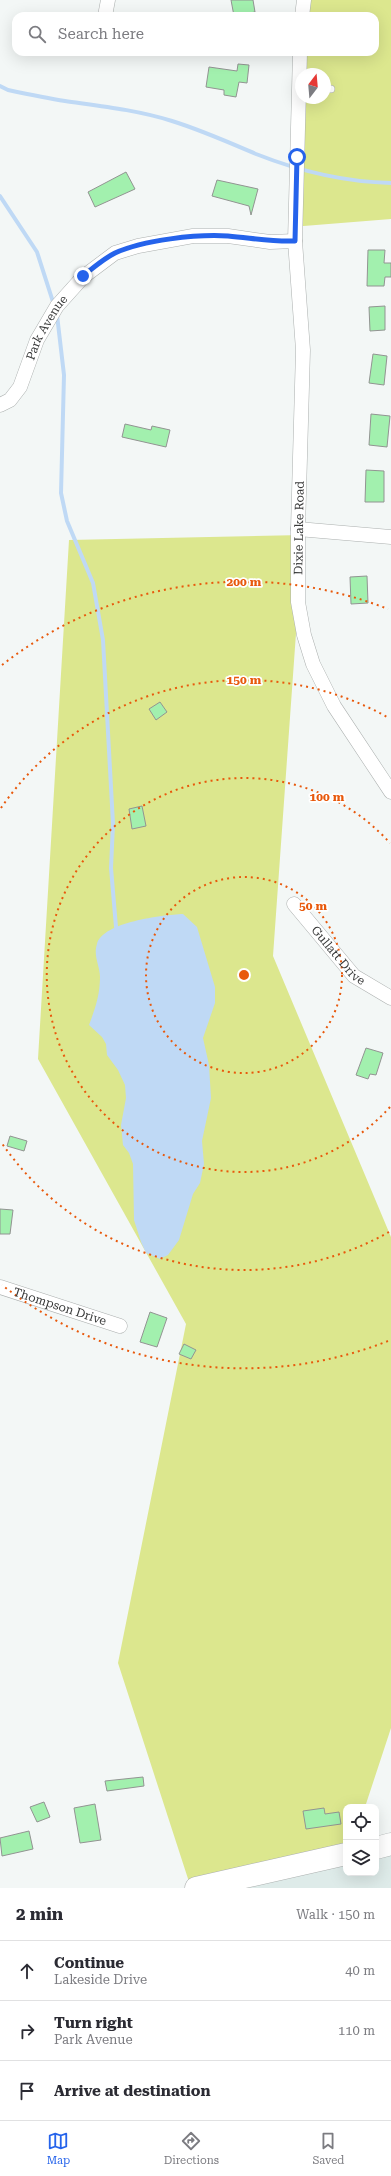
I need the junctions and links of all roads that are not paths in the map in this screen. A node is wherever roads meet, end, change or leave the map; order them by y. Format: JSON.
{"nodes":[{"id":1,"x":108,"y":0,"type":"edge"},
{"id":2,"x":304,"y":0,"type":"edge"},
{"id":3,"x":106,"y":12,"type":"edge"},
{"id":4,"x":302,"y":12,"type":"edge"},
{"id":5,"x":300,"y":56,"type":"edge"},
{"id":6,"x":300,"y":68,"type":"edge"},
{"id":7,"x":300,"y":104,"type":"edge"},
{"id":8,"x":295,"y":241,"type":"junction"},
{"id":9,"x":0,"y":405,"type":"edge"},
{"id":10,"x":298,"y":529,"type":"junction"},
{"id":11,"x":391,"y":537,"type":"edge"},
{"id":12,"x":391,"y":792,"type":"edge"},
{"id":13,"x":294,"y":904,"type":"dead end"},
{"id":14,"x":391,"y":998,"type":"edge"},
{"id":15,"x":0,"y":1287,"type":"edge"},
{"id":16,"x":120,"y":1326,"type":"dead end"},
{"id":17,"x":391,"y":1844,"type":"edge"},
{"id":18,"x":379,"y":1847,"type":"edge"},
{"id":19,"x":343,"y":1855,"type":"edge"},
{"id":20,"x":196,"y":1888,"type":"edge"}],
"edges":[{"from":1,"to":3,"type":"street"},
{"from":2,"to":4,"type":"street"},
{"from":5,"to":6,"type":"street","name":"Dixie Lake Road"},
{"from":7,"to":8,"type":"street","name":"Dixie Lake Road"},
{"from":8,"to":9,"type":"street","name":"Park Avenue"},
{"from":8,"to":10,"type":"street","name":"Dixie Lake Road"},
{"from":10,"to":11,"type":"street"},
{"from":10,"to":12,"type":"street","name":"Dixie Lake Road"},
{"from":13,"to":14,"type":"street","name":"Gullatt Drive"},
{"from":15,"to":16,"type":"street","name":"Thompson Drive"},
{"from":17,"to":18,"type":"main road"},
{"from":19,"to":20,"type":"main road"}]}
